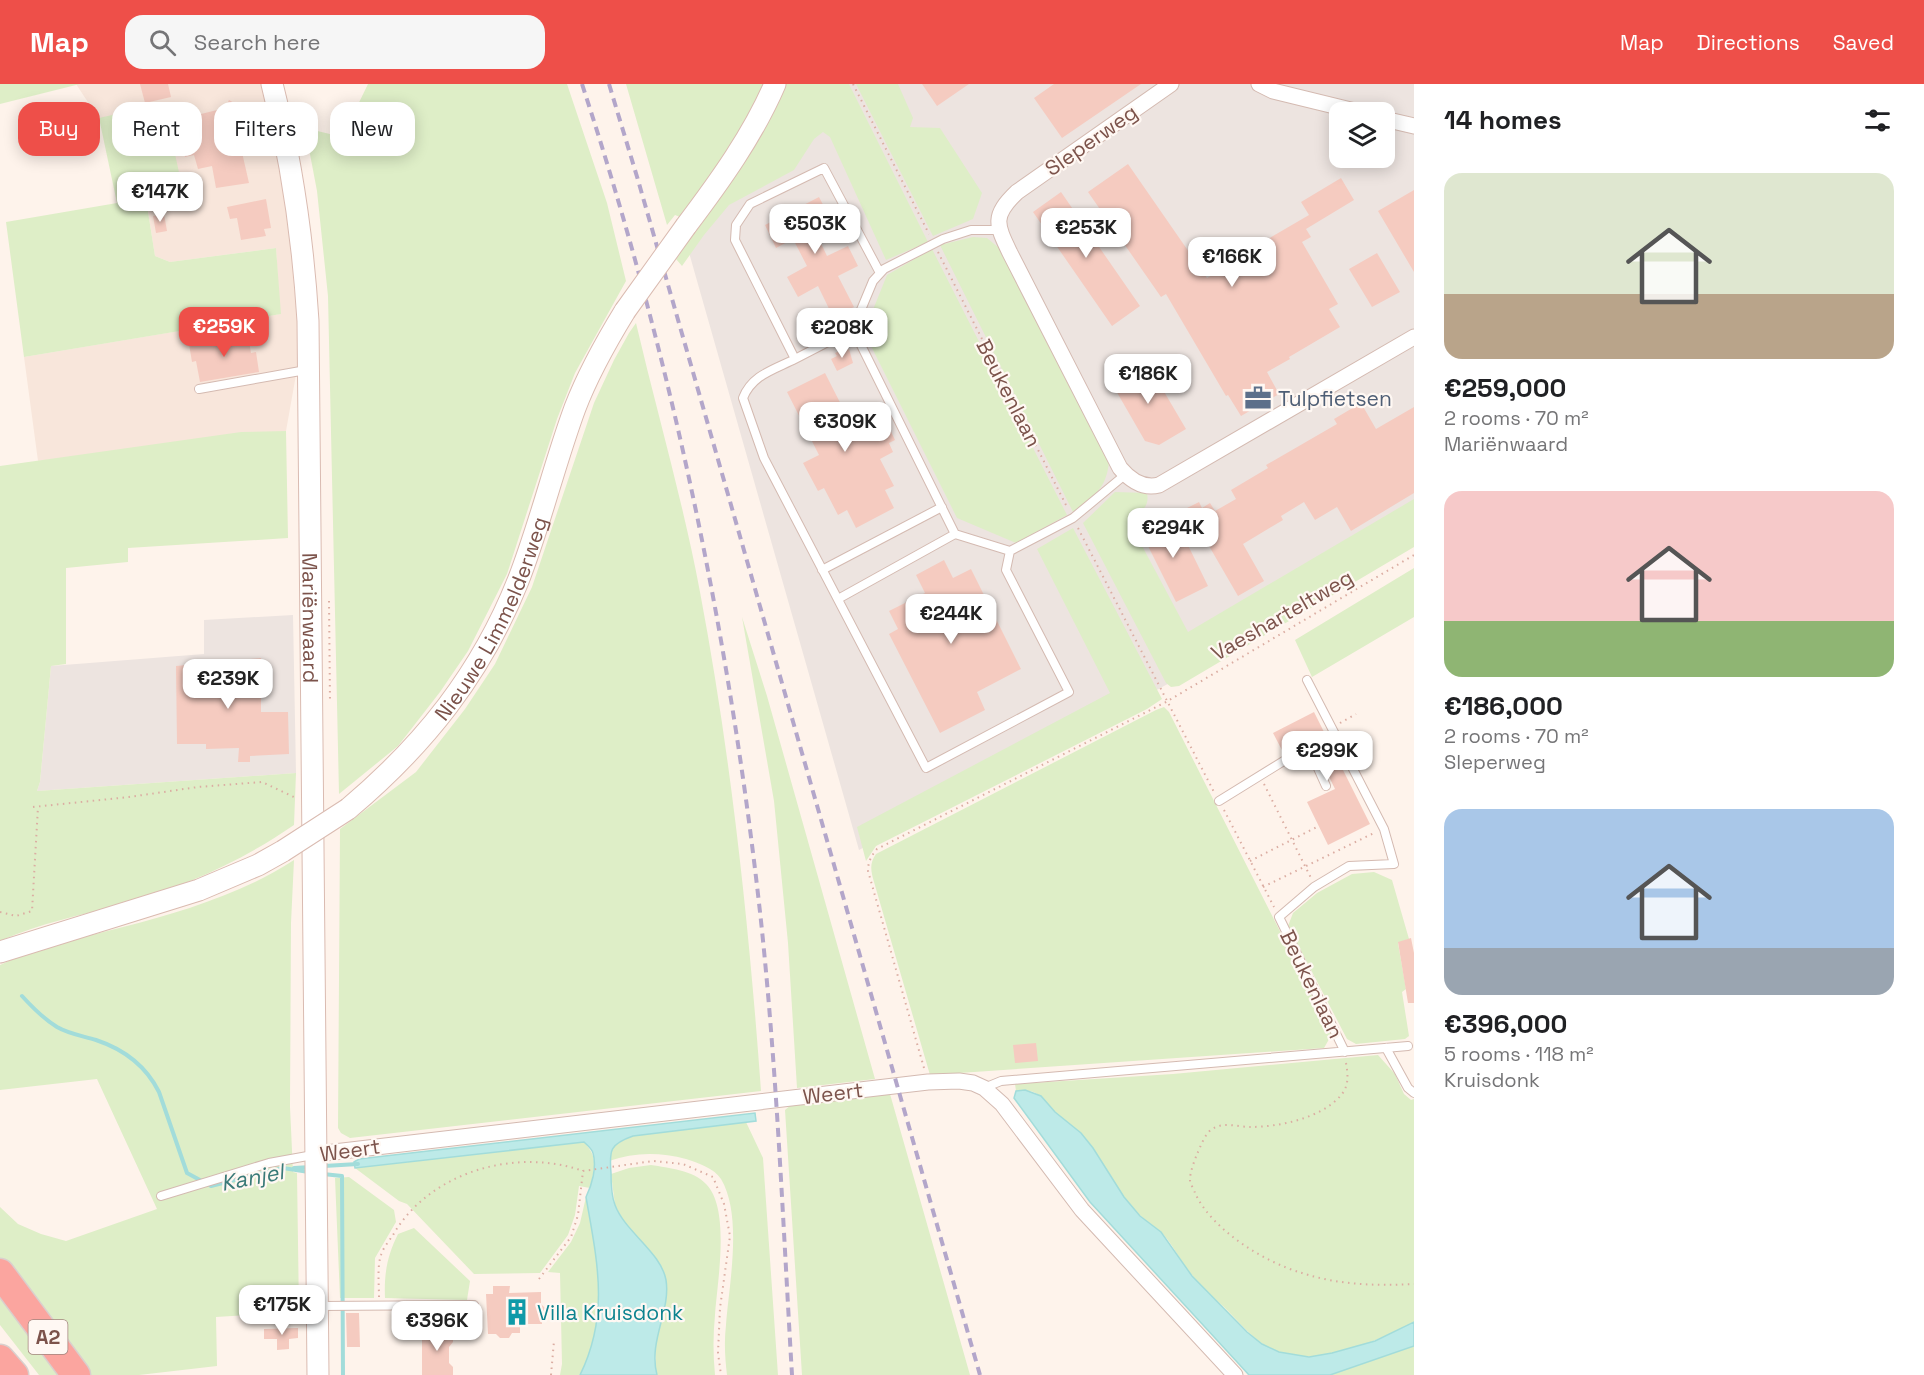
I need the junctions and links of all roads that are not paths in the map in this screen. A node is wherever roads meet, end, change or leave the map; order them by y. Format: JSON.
{"nodes":[{"id":1,"x":272,"y":84,"type":"edge"},
{"id":2,"x":775,"y":84,"type":"edge"},
{"id":3,"x":1172,"y":84,"type":"edge"},
{"id":4,"x":1259,"y":84,"type":"edge"},
{"id":5,"x":1329,"y":105,"type":"edge"},
{"id":6,"x":1395,"y":122,"type":"edge"},
{"id":7,"x":1414,"y":126,"type":"edge"},
{"id":8,"x":999,"y":230,"type":"junction"},
{"id":9,"x":882,"y":271,"type":"junction"},
{"id":10,"x":853,"y":329,"type":"junction"},
{"id":11,"x":1414,"y":337,"type":"edge"},
{"id":12,"x":795,"y":359,"type":"junction"},
{"id":13,"x":310,"y":370,"type":"junction"},
{"id":14,"x":199,"y":389,"type":"dead end"},
{"id":15,"x":1126,"y":474,"type":"junction"},
{"id":16,"x":942,"y":507,"type":"junction"},
{"id":17,"x":955,"y":534,"type":"junction"},
{"id":18,"x":1010,"y":551,"type":"junction"},
{"id":19,"x":822,"y":570,"type":"junction"},
{"id":20,"x":838,"y":599,"type":"junction"},
{"id":21,"x":1307,"y":680,"type":"dead end"},
{"id":22,"x":1326,"y":786,"type":"dead end"},
{"id":23,"x":1219,"y":801,"type":"dead end"},
{"id":24,"x":4,"y":952,"type":"edge"},
{"id":25,"x":1408,"y":1046,"type":"dead end"},
{"id":26,"x":1386,"y":1048,"type":"junction"},
{"id":27,"x":1345,"y":1052,"type":"junction"},
{"id":28,"x":984,"y":1088,"type":"junction"},
{"id":29,"x":1414,"y":1093,"type":"edge"},
{"id":30,"x":310,"y":1156,"type":"junction"},
{"id":31,"x":161,"y":1196,"type":"dead end"},
{"id":32,"x":0,"y":1273,"type":"edge"},
{"id":33,"x":474,"y":1305,"type":"dead end"},
{"id":34,"x":317,"y":1306,"type":"junction"},
{"id":35,"x":0,"y":1359,"type":"edge"},
{"id":36,"x":14,"y":1375,"type":"edge"},
{"id":37,"x":76,"y":1375,"type":"edge"},
{"id":38,"x":318,"y":1375,"type":"edge"},
{"id":39,"x":1234,"y":1375,"type":"edge"}],
"edges":[{"from":1,"to":13,"type":"street","name":"Mariënwaard"},
{"from":2,"to":24,"type":"street","name":"Nieuwe Limmelderweg","bridge":true},
{"from":3,"to":8,"type":"street","name":"Sleperweg"},
{"from":4,"to":5,"type":"street"},
{"from":6,"to":7,"type":"street"},
{"from":8,"to":9,"type":"lane"},
{"from":8,"to":15,"type":"street"},
{"from":9,"to":10,"type":"lane"},
{"from":9,"to":12,"type":"lane"},
{"from":10,"to":12,"type":"lane"},
{"from":10,"to":16,"type":"lane"},
{"from":11,"to":15,"type":"street"},
{"from":12,"to":19,"type":"lane"},
{"from":13,"to":14,"type":"lane"},
{"from":13,"to":30,"type":"street","name":"Mariënwaard"},
{"from":15,"to":18,"type":"lane"},
{"from":16,"to":17,"type":"lane"},
{"from":16,"to":19,"type":"lane"},
{"from":17,"to":18,"type":"lane"},
{"from":17,"to":20,"type":"lane"},
{"from":18,"to":20,"type":"lane"},
{"from":19,"to":20,"type":"lane"},
{"from":21,"to":27,"type":"lane","name":"Beukenlaan"},
{"from":22,"to":23,"type":"lane"},
{"from":25,"to":26,"type":"lane"},
{"from":26,"to":27,"type":"lane"},
{"from":26,"to":29,"type":"lane"},
{"from":27,"to":28,"type":"lane"},
{"from":28,"to":30,"type":"street","name":"Weert"},
{"from":28,"to":39,"type":"street"},
{"from":30,"to":31,"type":"lane"},
{"from":30,"to":34,"type":"street","name":"Mariënwaard"},
{"from":32,"to":37,"type":"highway","number":"A2"},
{"from":33,"to":34,"type":"lane"},
{"from":34,"to":38,"type":"street","name":"Mariënwaard"},
{"from":35,"to":36,"type":"highway","number":"A2"}]}
